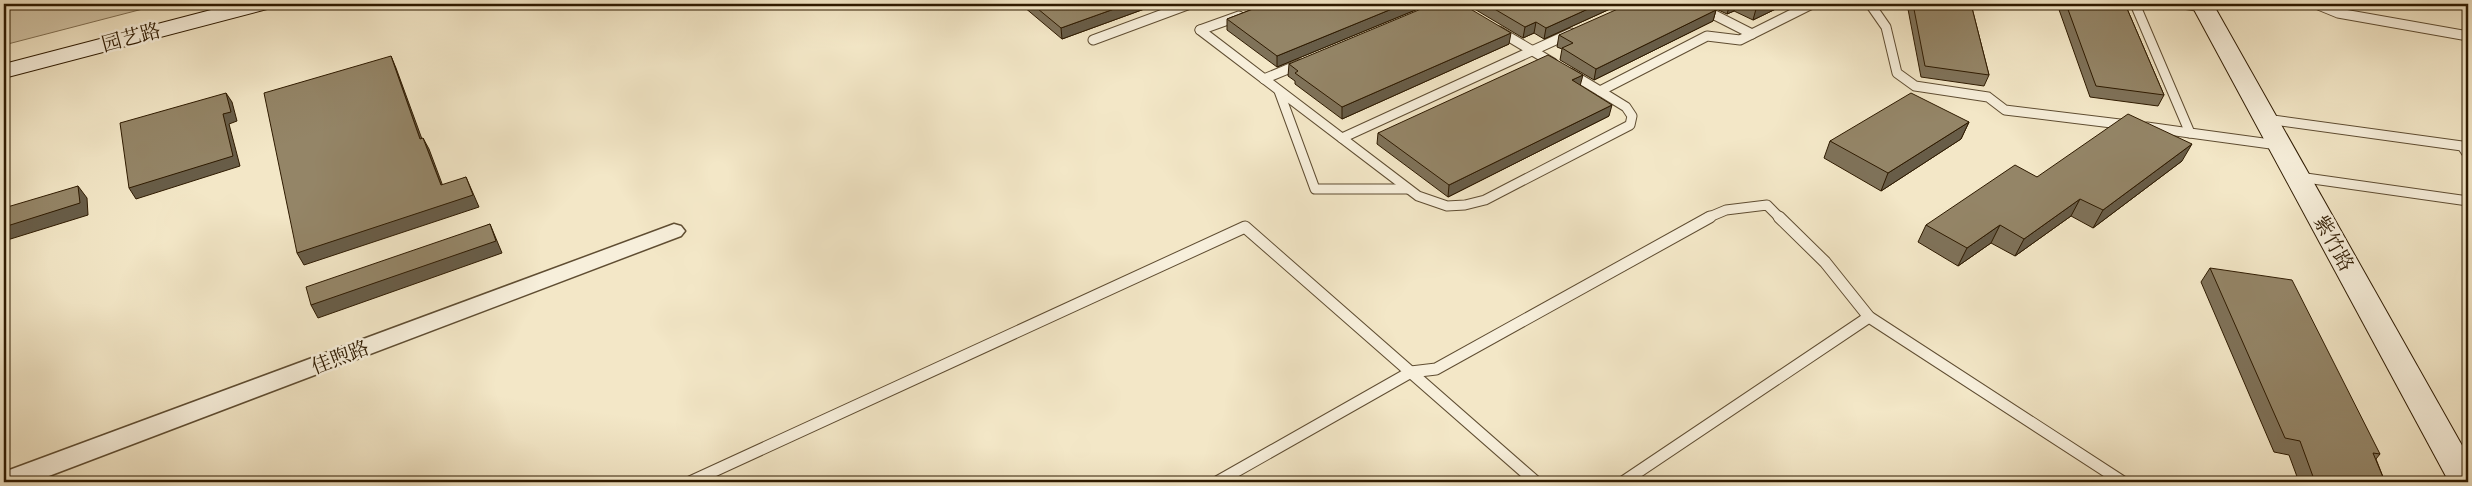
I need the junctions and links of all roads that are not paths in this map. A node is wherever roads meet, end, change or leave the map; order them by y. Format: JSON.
{"nodes":[{"id":1,"x":218,"y":4,"type":"edge"},
{"id":2,"x":258,"y":4,"type":"edge"},
{"id":3,"x":1190,"y":4,"type":"edge"},
{"id":4,"x":1693,"y":4,"type":"edge"},
{"id":5,"x":1812,"y":4,"type":"edge"},
{"id":6,"x":1870,"y":4,"type":"edge"},
{"id":7,"x":2135,"y":4,"type":"edge"},
{"id":8,"x":2316,"y":4,"type":"edge"},
{"id":9,"x":2196,"y":5,"type":"edge"},
{"id":10,"x":1244,"y":14,"type":"edge"},
{"id":11,"x":1493,"y":27,"type":"edge"},
{"id":12,"x":1584,"y":27,"type":"edge"},
{"id":13,"x":1752,"y":34,"type":"junction"},
{"id":14,"x":2468,"y":36,"type":"edge"},
{"id":15,"x":1093,"y":40,"type":"dead end"},
{"id":16,"x":1532,"y":51,"type":"junction"},
{"id":17,"x":4,"y":60,"type":"edge"},
{"id":18,"x":1309,"y":60,"type":"edge"},
{"id":19,"x":4,"y":71,"type":"edge"},
{"id":20,"x":1264,"y":79,"type":"junction"},
{"id":21,"x":1279,"y":90,"type":"junction"},
{"id":22,"x":1600,"y":91,"type":"junction"},
{"id":23,"x":2266,"y":119,"type":"junction"},
{"id":24,"x":2190,"y":133,"type":"junction"},
{"id":25,"x":1342,"y":138,"type":"junction"},
{"id":26,"x":2280,"y":146,"type":"junction"},
{"id":27,"x":2468,"y":155,"type":"edge"},
{"id":28,"x":2298,"y":177,"type":"junction"},
{"id":29,"x":1408,"y":189,"type":"junction"},
{"id":30,"x":2468,"y":201,"type":"edge"},
{"id":31,"x":674,"y":231,"type":"dead end"},
{"id":32,"x":1869,"y":316,"type":"junction"},
{"id":33,"x":1411,"y":372,"type":"junction"},
{"id":34,"x":6,"y":482,"type":"edge"},
{"id":35,"x":690,"y":482,"type":"edge"},
{"id":36,"x":1217,"y":482,"type":"edge"},
{"id":37,"x":1536,"y":482,"type":"edge"},
{"id":38,"x":1623,"y":482,"type":"edge"},
{"id":39,"x":2123,"y":482,"type":"edge"},
{"id":40,"x":2466,"y":482,"type":"edge"}],
"edges":[{"from":1,"to":17,"type":"street","name":"园艺路"},
{"from":2,"to":19,"type":"street","name":"园艺路"},
{"from":3,"to":15,"type":"lane"},
{"from":4,"to":13,"type":"lane"},
{"from":5,"to":13,"type":"lane"},
{"from":6,"to":24,"type":"lane"},
{"from":7,"to":24,"type":"lane"},
{"from":8,"to":14,"type":"lane"},
{"from":9,"to":23,"type":"street","name":"紫竹路"},
{"from":10,"to":20,"type":"lane"},
{"from":11,"to":16,"type":"lane"},
{"from":12,"to":16,"type":"lane"},
{"from":13,"to":22,"type":"lane"},
{"from":16,"to":22,"type":"lane"},
{"from":16,"to":25,"type":"lane"},
{"from":18,"to":20,"type":"lane"},
{"from":20,"to":21,"type":"lane"},
{"from":21,"to":25,"type":"lane"},
{"from":21,"to":29,"type":"lane"},
{"from":22,"to":29,"type":"lane"},
{"from":23,"to":26,"type":"street","name":"紫竹路"},
{"from":23,"to":27,"type":"lane"},
{"from":24,"to":26,"type":"lane"},
{"from":25,"to":29,"type":"lane"},
{"from":26,"to":28,"type":"street","name":"紫竹路"},
{"from":28,"to":30,"type":"lane"},
{"from":28,"to":40,"type":"street","name":"紫竹路"},
{"from":31,"to":34,"type":"street","name":"佳煦路"},
{"from":32,"to":33,"type":"lane"},
{"from":32,"to":38,"type":"lane"},
{"from":32,"to":39,"type":"lane"},
{"from":33,"to":35,"type":"lane"},
{"from":33,"to":36,"type":"lane"},
{"from":33,"to":37,"type":"lane"}]}
